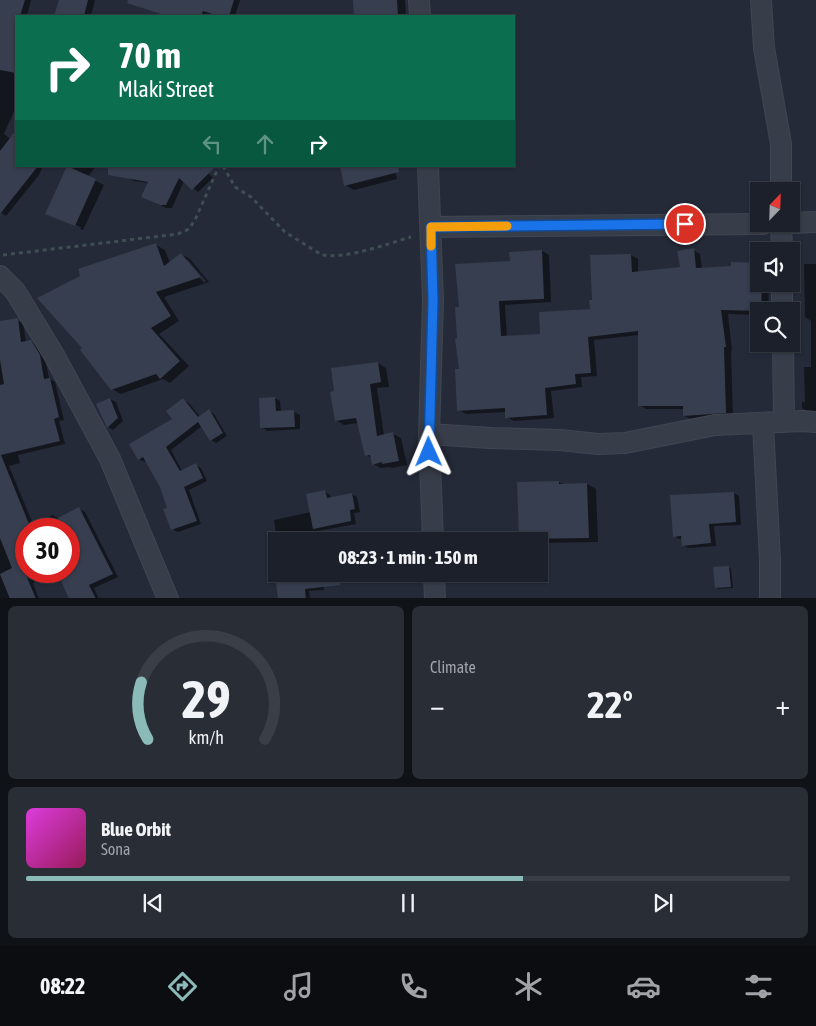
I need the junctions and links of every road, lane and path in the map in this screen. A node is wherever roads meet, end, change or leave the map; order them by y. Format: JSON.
{"nodes":[{"id":1,"x":419,"y":0,"type":"edge"},
{"id":2,"x":761,"y":0,"type":"edge"},
{"id":3,"x":420,"y":15,"type":"edge"},
{"id":4,"x":219,"y":167,"type":"edge"},
{"id":5,"x":224,"y":167,"type":"edge"},
{"id":6,"x":428,"y":167,"type":"edge"},
{"id":7,"x":781,"y":182,"type":"edge"},
{"id":8,"x":816,"y":222,"type":"edge"},
{"id":9,"x":800,"y":223,"type":"edge"},
{"id":10,"x":750,"y":224,"type":"edge"},
{"id":11,"x":431,"y":229,"type":"junction"},
{"id":12,"x":0,"y":256,"type":"edge"},
{"id":13,"x":0,"y":276,"type":"edge"},
{"id":14,"x":783,"y":352,"type":"edge"},
{"id":15,"x":784,"y":422,"type":"junction"},
{"id":16,"x":816,"y":422,"type":"edge"},
{"id":17,"x":763,"y":424,"type":"junction"},
{"id":18,"x":429,"y":434,"type":"junction"},
{"id":19,"x":433,"y":532,"type":"edge"},
{"id":20,"x":434,"y":582,"type":"edge"},
{"id":21,"x":168,"y":598,"type":"edge"},
{"id":22,"x":435,"y":598,"type":"edge"},
{"id":23,"x":770,"y":598,"type":"edge"}],
"edges":[{"from":1,"to":3,"type":"street"},
{"from":2,"to":7,"type":"street"},
{"from":4,"to":12,"type":"path"},
{"from":5,"to":11,"type":"path"},
{"from":6,"to":11,"type":"street"},
{"from":8,"to":9,"type":"street"},
{"from":10,"to":11,"type":"street"},
{"from":11,"to":18,"type":"street"},
{"from":13,"to":21,"type":"street"},
{"from":14,"to":15,"type":"street"},
{"from":15,"to":16,"type":"street"},
{"from":15,"to":17,"type":"street"},
{"from":17,"to":18,"type":"street"},
{"from":17,"to":23,"type":"street"},
{"from":18,"to":19,"type":"street"},
{"from":20,"to":22,"type":"street"}]}
